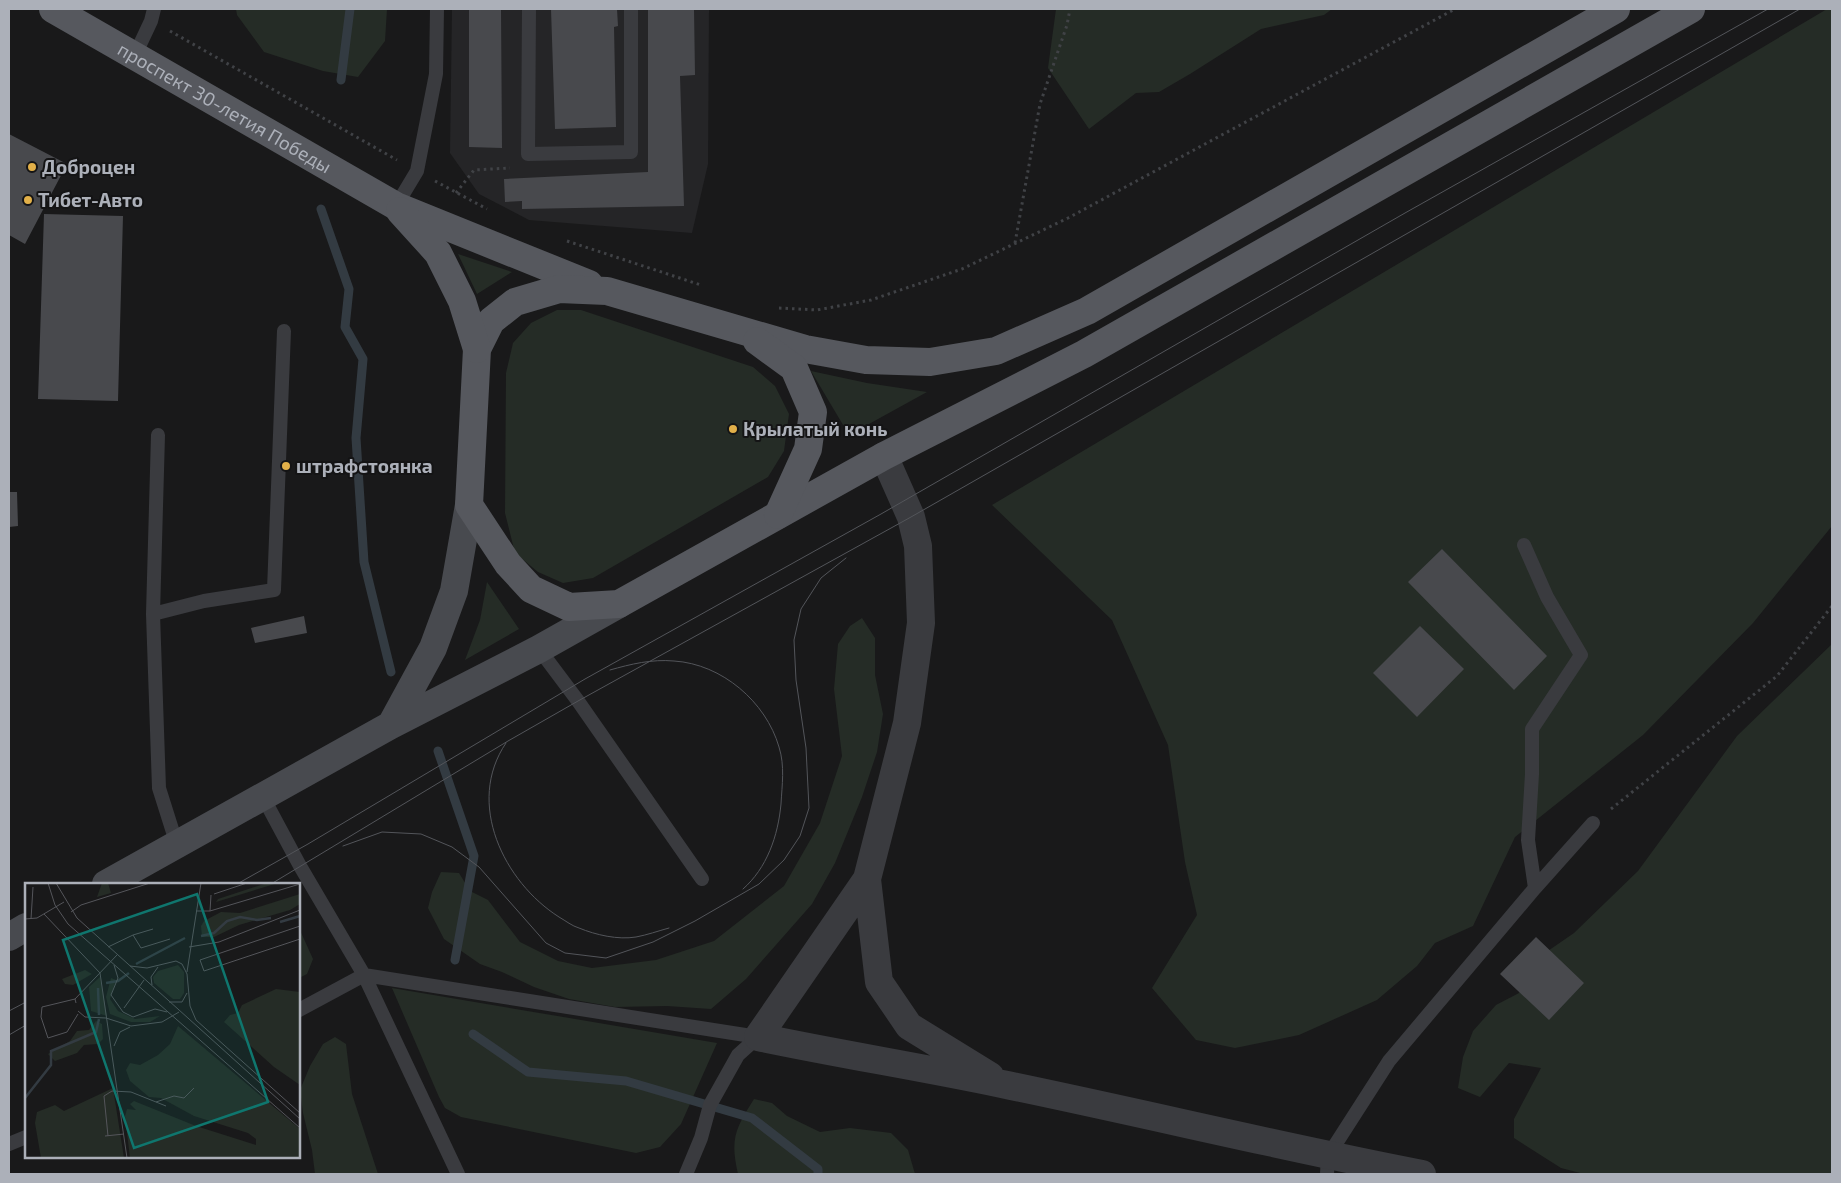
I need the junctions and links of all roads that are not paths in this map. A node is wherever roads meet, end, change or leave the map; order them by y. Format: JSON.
{"nodes":[{"id":1,"x":54,"y":9,"type":"edge"},
{"id":2,"x":437,"y":9,"type":"edge"},
{"id":3,"x":529,"y":9,"type":"edge"},
{"id":4,"x":631,"y":9,"type":"edge"},
{"id":5,"x":1616,"y":9,"type":"edge"},
{"id":6,"x":1691,"y":9,"type":"edge"},
{"id":7,"x":152,"y":15,"type":"edge"},
{"id":8,"x":135,"y":55,"type":"junction"},
{"id":9,"x":396,"y":206,"type":"junction"},
{"id":10,"x":607,"y":291,"type":"junction"},
{"id":11,"x":284,"y":331,"type":"dead end"},
{"id":12,"x":746,"y":332,"type":"junction"},
{"id":13,"x":477,"y":349,"type":"junction"},
{"id":14,"x":158,"y":435,"type":"dead end"},
{"id":15,"x":884,"y":456,"type":"junction"},
{"id":16,"x":469,"y":505,"type":"junction"},
{"id":17,"x":778,"y":516,"type":"junction"},
{"id":18,"x":1524,"y":545,"type":"dead end"},
{"id":19,"x":619,"y":604,"type":"junction"},
{"id":20,"x":153,"y":614,"type":"junction"},
{"id":21,"x":538,"y":649,"type":"junction"},
{"id":22,"x":392,"y":725,"type":"junction"},
{"id":23,"x":263,"y":797,"type":"junction"},
{"id":24,"x":1593,"y":823,"type":"road end"},
{"id":25,"x":177,"y":846,"type":"junction"},
{"id":26,"x":702,"y":879,"type":"dead end"},
{"id":27,"x":867,"y":879,"type":"junction"},
{"id":28,"x":108,"y":883,"type":"edge"},
{"id":29,"x":1535,"y":888,"type":"junction"},
{"id":30,"x":25,"y":928,"type":"edge"},
{"id":31,"x":9,"y":937,"type":"edge"},
{"id":32,"x":364,"y":975,"type":"junction"},
{"id":33,"x":300,"y":1009,"type":"edge"},
{"id":34,"x":758,"y":1036,"type":"junction"},
{"id":35,"x":1002,"y":1084,"type":"junction"},
{"id":36,"x":25,"y":1137,"type":"edge"},
{"id":37,"x":9,"y":1144,"type":"edge"},
{"id":38,"x":1328,"y":1165,"type":"edge"},
{"id":39,"x":458,"y":1174,"type":"edge"},
{"id":40,"x":686,"y":1174,"type":"edge"},
{"id":41,"x":1422,"y":1174,"type":"edge"}],
"edges":[{"from":1,"to":8,"type":"main road","name":"проспект 30-летия Победы"},
{"from":2,"to":9,"type":"lane"},
{"from":3,"to":4,"type":"lane"},
{"from":5,"to":12,"type":"main road"},
{"from":6,"to":15,"type":"main road"},
{"from":7,"to":8,"type":"lane"},
{"from":8,"to":9,"type":"main road","name":"проспект 30-летия Победы"},
{"from":9,"to":10,"type":"main road","name":"проспект 30-летия Победы"},
{"from":9,"to":13,"type":"main road","name":"проспект 30-летия Победы"},
{"from":10,"to":12,"type":"main road"},
{"from":10,"to":13,"type":"main road"},
{"from":11,"to":20,"type":"lane"},
{"from":12,"to":17,"type":"main road"},
{"from":13,"to":16,"type":"main road"},
{"from":14,"to":20,"type":"lane"},
{"from":15,"to":17,"type":"main road"},
{"from":15,"to":27,"type":"street"},
{"from":16,"to":19,"type":"main road"},
{"from":16,"to":22,"type":"main road"},
{"from":17,"to":19,"type":"main road"},
{"from":18,"to":29,"type":"lane"},
{"from":19,"to":21,"type":"main road"},
{"from":20,"to":25,"type":"lane"},
{"from":21,"to":22,"type":"main road"},
{"from":21,"to":26,"type":"lane"},
{"from":22,"to":23,"type":"main road"},
{"from":23,"to":25,"type":"main road"},
{"from":23,"to":32,"type":"lane"},
{"from":24,"to":29,"type":"lane"},
{"from":25,"to":28,"type":"main road"},
{"from":27,"to":34,"type":"street"},
{"from":27,"to":35,"type":"street"},
{"from":29,"to":38,"type":"lane"},
{"from":30,"to":31,"type":"main road"},
{"from":32,"to":33,"type":"lane"},
{"from":32,"to":34,"type":"lane"},
{"from":32,"to":39,"type":"lane"},
{"from":34,"to":35,"type":"street"},
{"from":34,"to":40,"type":"lane"},
{"from":35,"to":38,"type":"street"},
{"from":36,"to":37,"type":"lane"},
{"from":38,"to":41,"type":"street"}]}
